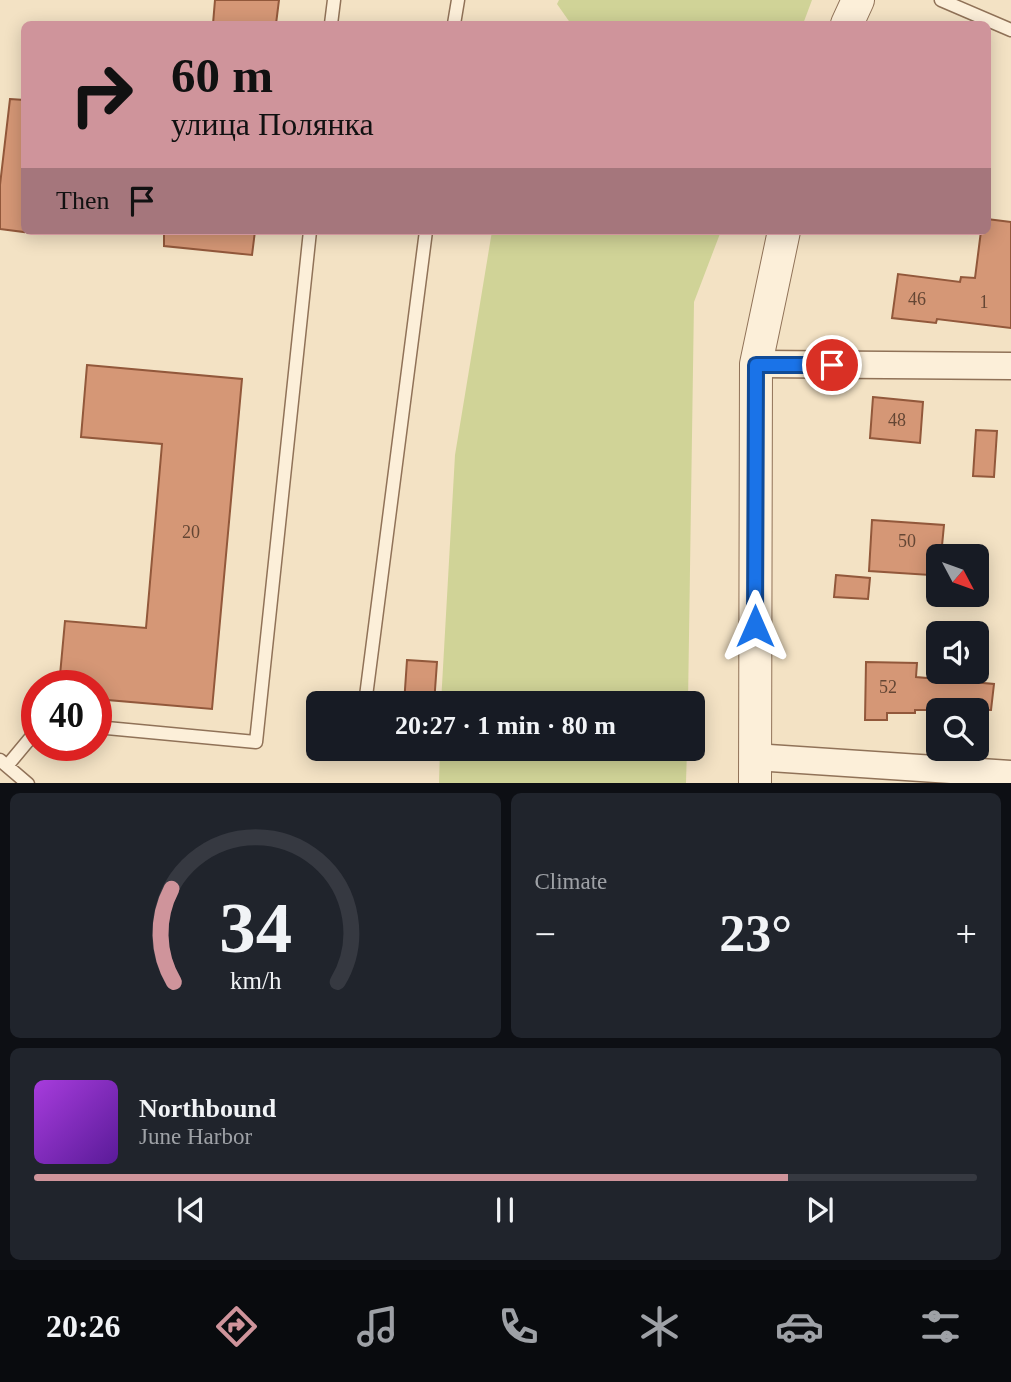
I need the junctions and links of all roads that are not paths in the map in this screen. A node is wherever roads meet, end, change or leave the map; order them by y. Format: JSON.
{"nodes":[{"id":1,"x":334,"y":0,"type":"edge"},
{"id":2,"x":457,"y":0,"type":"edge"},
{"id":3,"x":858,"y":0,"type":"edge"},
{"id":4,"x":941,"y":0,"type":"edge"},
{"id":5,"x":331,"y":21,"type":"edge"},
{"id":6,"x":454,"y":21,"type":"edge"},
{"id":7,"x":848,"y":21,"type":"edge"},
{"id":8,"x":990,"y":21,"type":"edge"},
{"id":9,"x":991,"y":21,"type":"edge"},
{"id":10,"x":1011,"y":30,"type":"edge"},
{"id":11,"x":310,"y":235,"type":"edge"},
{"id":12,"x":425,"y":235,"type":"edge"},
{"id":13,"x":783,"y":235,"type":"edge"},
{"id":14,"x":756,"y":365,"type":"junction"},
{"id":15,"x":1011,"y":366,"type":"edge"},
{"id":16,"x":367,"y":691,"type":"edge"},
{"id":17,"x":112,"y":728,"type":"edge"},
{"id":18,"x":21,"y":746,"type":"edge"},
{"id":19,"x":3,"y":763,"type":"edge"},
{"id":20,"x":755,"y":770,"type":"edge"},
{"id":21,"x":1011,"y":774,"type":"edge"},
{"id":22,"x":27,"y":783,"type":"edge"}],
"edges":[{"from":1,"to":5,"type":"lane"},
{"from":2,"to":6,"type":"lane"},
{"from":3,"to":7,"type":"street"},
{"from":4,"to":8,"type":"lane"},
{"from":9,"to":10,"type":"lane"},
{"from":11,"to":17,"type":"lane"},
{"from":12,"to":16,"type":"lane"},
{"from":13,"to":14,"type":"street"},
{"from":14,"to":15,"type":"street"},
{"from":14,"to":20,"type":"street"},
{"from":18,"to":19,"type":"lane"},
{"from":19,"to":22,"type":"lane"},
{"from":20,"to":21,"type":"street"}]}
